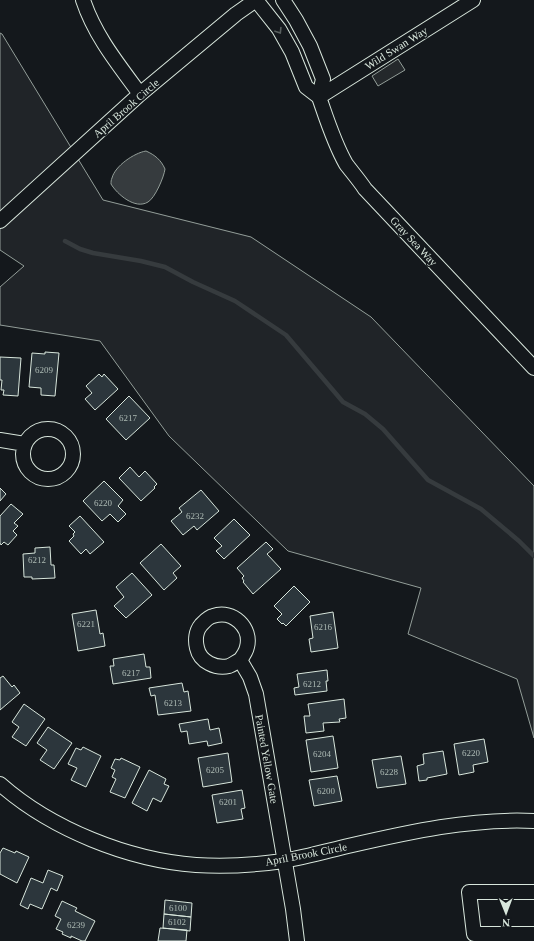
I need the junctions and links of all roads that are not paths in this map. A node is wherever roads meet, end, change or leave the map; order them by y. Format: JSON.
{"nodes":[{"id":1,"x":83,"y":0,"type":"edge"},
{"id":2,"x":256,"y":0,"type":"edge"},
{"id":3,"x":283,"y":0,"type":"edge"},
{"id":4,"x":473,"y":0,"type":"edge"},
{"id":5,"x":140,"y":94,"type":"junction"},
{"id":6,"x":319,"y":97,"type":"junction"},
{"id":7,"x":0,"y":221,"type":"edge"},
{"id":8,"x":534,"y":368,"type":"edge"},
{"id":9,"x":0,"y":440,"type":"edge"},
{"id":10,"x":25,"y":444,"type":"dead end"},
{"id":11,"x":240,"y":660,"type":"dead end"},
{"id":12,"x":0,"y":784,"type":"edge"},
{"id":13,"x":534,"y":821,"type":"edge"},
{"id":14,"x":284,"y":860,"type":"junction"},
{"id":15,"x":534,"y":892,"type":"edge"},
{"id":16,"x":534,"y":934,"type":"edge"},
{"id":17,"x":298,"y":941,"type":"edge"}],
"edges":[{"from":1,"to":5,"type":"street"},
{"from":2,"to":5,"type":"street","name":"April Brook Circle"},
{"from":2,"to":6,"type":"street","name":"Gray Sea Way","one_way":true},
{"from":3,"to":6,"type":"street"},
{"from":4,"to":6,"type":"street","name":"Wild Swan Way"},
{"from":5,"to":7,"type":"street","name":"April Brook Circle"},
{"from":6,"to":8,"type":"street","name":"Gray Sea Way"},
{"from":9,"to":10,"type":"street"},
{"from":11,"to":14,"type":"street","name":"Painted Yellow Gate"},
{"from":12,"to":14,"type":"street","name":"April Brook Circle"},
{"from":13,"to":14,"type":"street","name":"April Brook Circle"},
{"from":14,"to":17,"type":"street","name":"Painted Yellow Gate"},
{"from":15,"to":16,"type":"street"}]}
